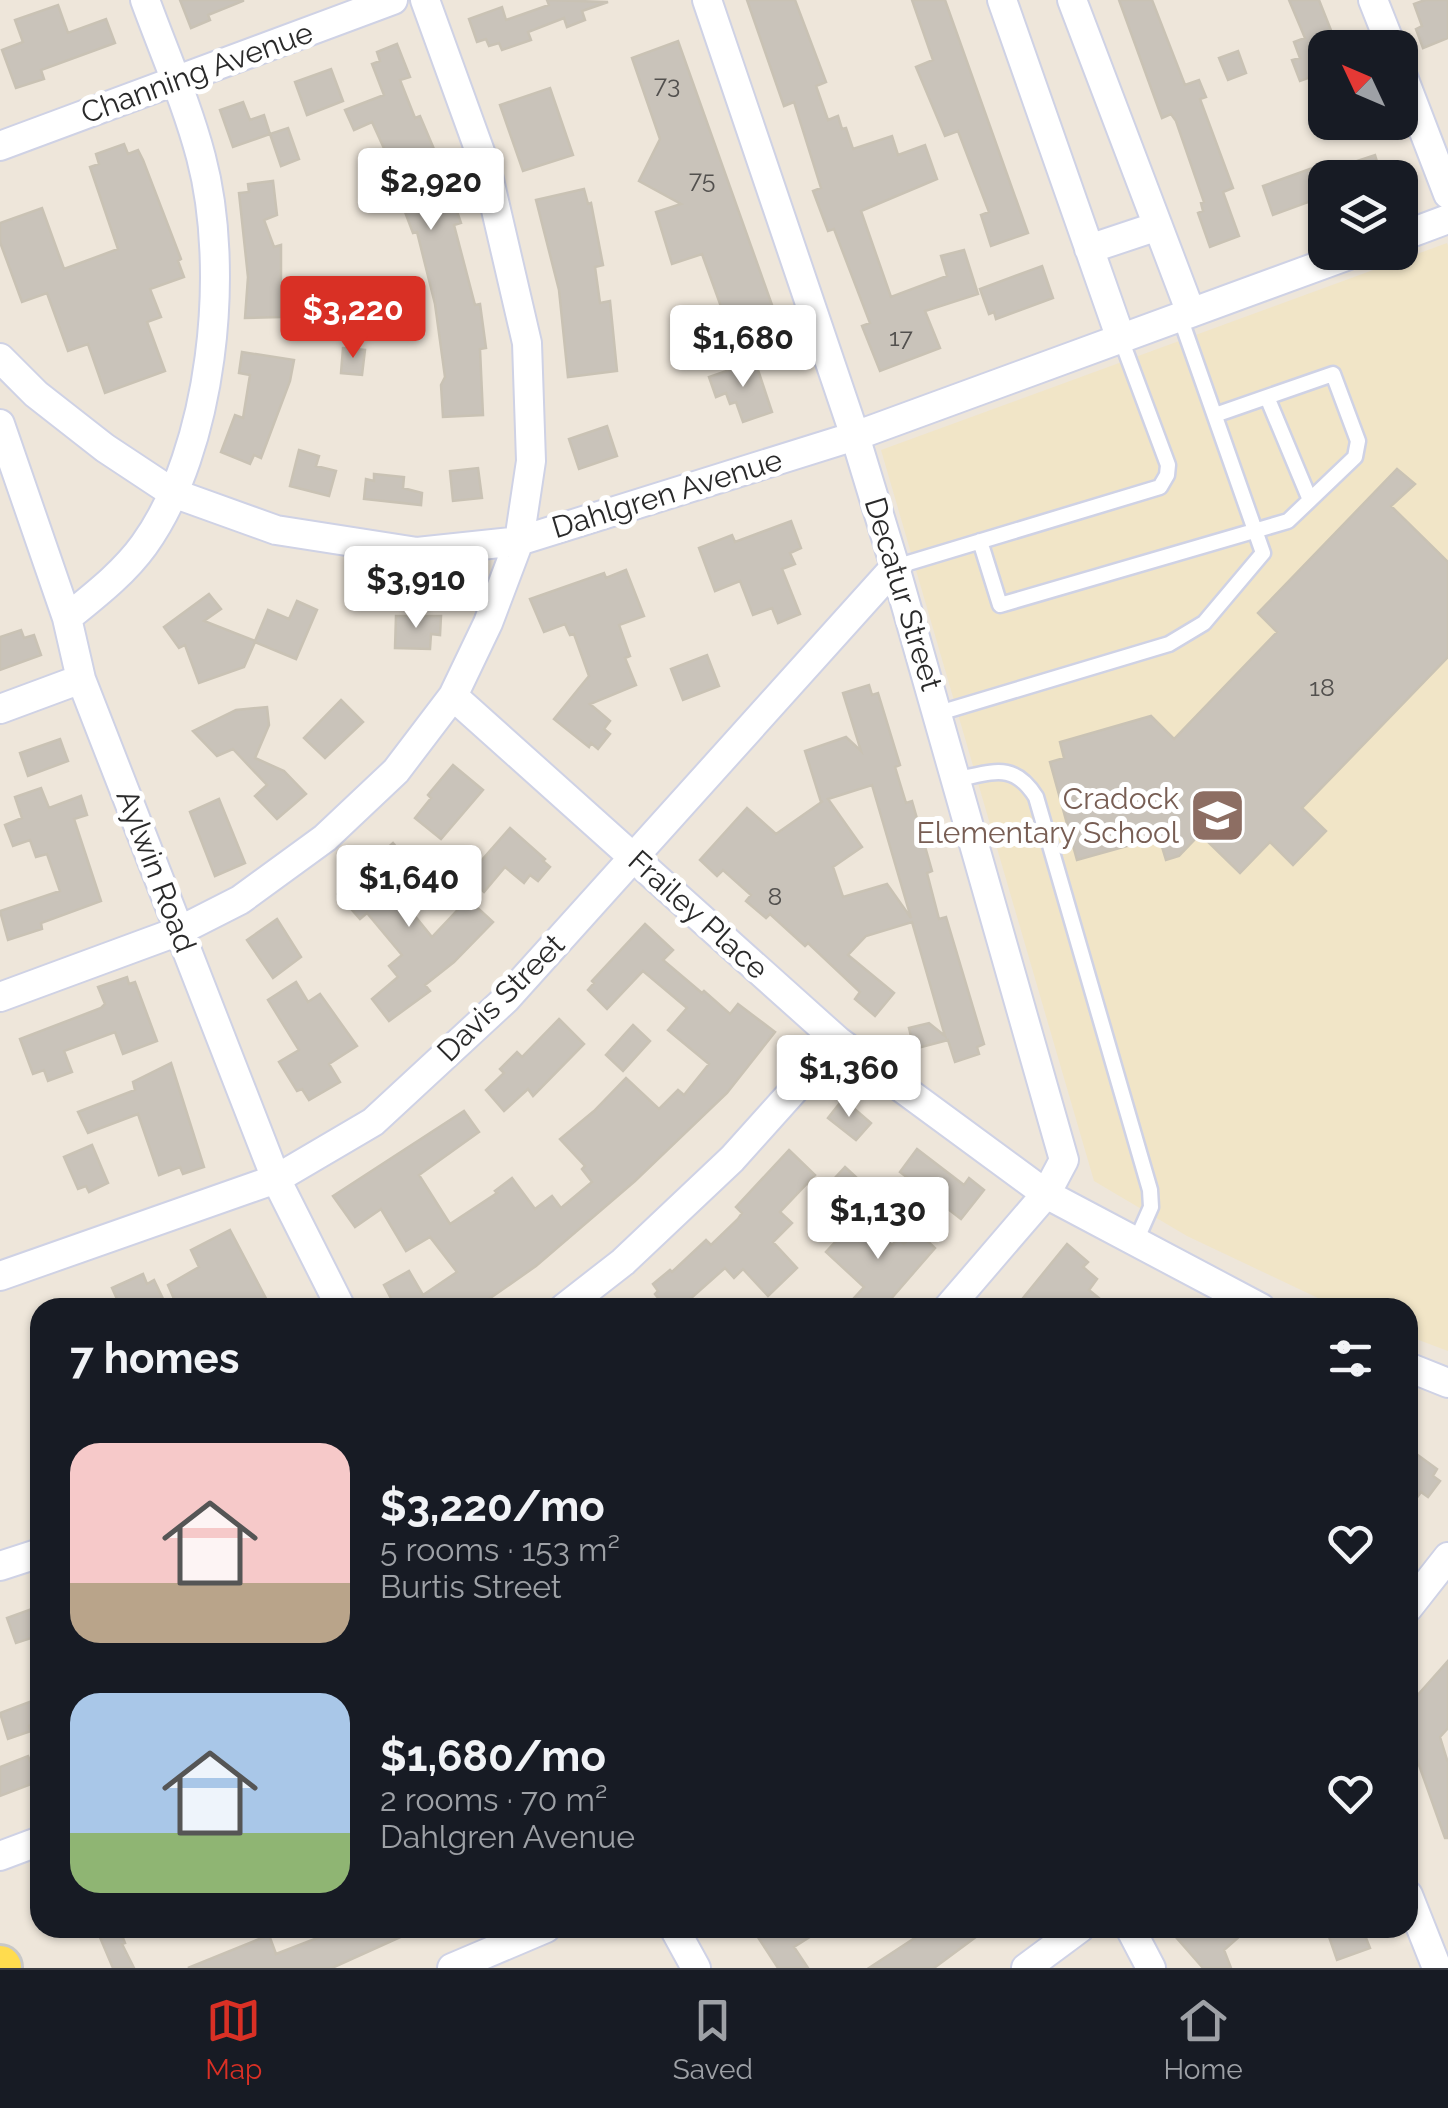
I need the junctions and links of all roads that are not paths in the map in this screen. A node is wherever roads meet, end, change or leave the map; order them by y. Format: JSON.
{"nodes":[{"id":1,"x":145,"y":0,"type":"edge"},
{"id":2,"x":393,"y":0,"type":"edge"},
{"id":3,"x":425,"y":0,"type":"edge"},
{"id":4,"x":707,"y":0,"type":"edge"},
{"id":5,"x":1002,"y":0,"type":"edge"},
{"id":6,"x":1072,"y":0,"type":"edge"},
{"id":7,"x":1374,"y":0,"type":"edge"},
{"id":8,"x":1385,"y":30,"type":"edge"},
{"id":9,"x":174,"y":81,"type":"junction"},
{"id":10,"x":1418,"y":116,"type":"edge"},
{"id":11,"x":0,"y":146,"type":"edge"},
{"id":12,"x":1448,"y":194,"type":"edge"},
{"id":13,"x":1448,"y":219,"type":"edge"},
{"id":14,"x":1158,"y":226,"type":"junction"},
{"id":15,"x":1418,"y":230,"type":"edge"},
{"id":16,"x":1090,"y":249,"type":"junction"},
{"id":17,"x":1308,"y":270,"type":"edge"},
{"id":18,"x":1185,"y":315,"type":"junction"},
{"id":19,"x":1121,"y":339,"type":"junction"},
{"id":20,"x":0,"y":358,"type":"edge"},
{"id":21,"x":1267,"y":397,"type":"junction"},
{"id":22,"x":1215,"y":415,"type":"junction"},
{"id":23,"x":0,"y":427,"type":"edge"},
{"id":24,"x":855,"y":436,"type":"junction"},
{"id":25,"x":173,"y":493,"type":"junction"},
{"id":26,"x":1310,"y":500,"type":"junction"},
{"id":27,"x":1256,"y":529,"type":"junction"},
{"id":28,"x":518,"y":540,"type":"junction"},
{"id":29,"x":980,"y":541,"type":"junction"},
{"id":30,"x":896,"y":567,"type":"junction"},
{"id":31,"x":67,"y":618,"type":"junction"},
{"id":32,"x":81,"y":679,"type":"junction"},
{"id":33,"x":453,"y":696,"type":"junction"},
{"id":34,"x":0,"y":709,"type":"edge"},
{"id":35,"x":940,"y":713,"type":"junction"},
{"id":36,"x":958,"y":779,"type":"junction"},
{"id":37,"x":633,"y":857,"type":"junction"},
{"id":38,"x":179,"y":931,"type":"junction"},
{"id":39,"x":0,"y":997,"type":"edge"},
{"id":40,"x":838,"y":1040,"type":"junction"},
{"id":41,"x":276,"y":1179,"type":"junction"},
{"id":42,"x":1046,"y":1194,"type":"junction"},
{"id":43,"x":1136,"y":1241,"type":"junction"},
{"id":44,"x":0,"y":1276,"type":"edge"},
{"id":45,"x":336,"y":1298,"type":"edge"},
{"id":46,"x":577,"y":1298,"type":"edge"},
{"id":47,"x":957,"y":1298,"type":"edge"},
{"id":48,"x":1242,"y":1298,"type":"edge"},
{"id":49,"x":1418,"y":1371,"type":"edge"},
{"id":50,"x":1448,"y":1383,"type":"edge"},
{"id":51,"x":30,"y":1556,"type":"edge"},
{"id":52,"x":1448,"y":1557,"type":"edge"},
{"id":53,"x":0,"y":1566,"type":"edge"},
{"id":54,"x":1418,"y":1595,"type":"edge"},
{"id":55,"x":30,"y":1845,"type":"edge"},
{"id":56,"x":0,"y":1856,"type":"edge"},
{"id":57,"x":1418,"y":1919,"type":"edge"},
{"id":58,"x":522,"y":1938,"type":"edge"},
{"id":59,"x":680,"y":1938,"type":"edge"},
{"id":60,"x":1066,"y":1938,"type":"edge"},
{"id":61,"x":1136,"y":1938,"type":"edge"},
{"id":62,"x":452,"y":1968,"type":"edge"},
{"id":63,"x":696,"y":1968,"type":"edge"},
{"id":64,"x":1026,"y":1968,"type":"edge"},
{"id":65,"x":1152,"y":1968,"type":"edge"},
{"id":66,"x":1438,"y":1968,"type":"edge"}],
"edges":[{"from":1,"to":9,"type":"street"},
{"from":2,"to":9,"type":"street","name":"Channing Avenue"},
{"from":3,"to":28,"type":"street"},
{"from":4,"to":24,"type":"street","name":"Decatur Street"},
{"from":5,"to":16,"type":"street"},
{"from":6,"to":14,"type":"street"},
{"from":7,"to":8,"type":"street"},
{"from":9,"to":11,"type":"street","name":"Channing Avenue"},
{"from":9,"to":25,"type":"street"},
{"from":10,"to":12,"type":"street"},
{"from":13,"to":15,"type":"street"},
{"from":14,"to":16,"type":"street"},
{"from":14,"to":18,"type":"street"},
{"from":16,"to":19,"type":"street"},
{"from":17,"to":18,"type":"street","name":"Dahlgren Avenue"},
{"from":18,"to":19,"type":"street","name":"Dahlgren Avenue"},
{"from":18,"to":22,"type":"lane"},
{"from":19,"to":24,"type":"street","name":"Dahlgren Avenue"},
{"from":19,"to":29,"type":"lane"},
{"from":20,"to":25,"type":"street","name":"Dahlgren Avenue"},
{"from":21,"to":22,"type":"lane"},
{"from":21,"to":26,"type":"lane"},
{"from":21,"to":26,"type":"lane"},
{"from":22,"to":27,"type":"lane"},
{"from":23,"to":31,"type":"street","name":"Aylwin Road"},
{"from":24,"to":28,"type":"street","name":"Dahlgren Avenue"},
{"from":24,"to":30,"type":"street","name":"Decatur Street"},
{"from":25,"to":28,"type":"street","name":"Dahlgren Avenue"},
{"from":25,"to":31,"type":"street"},
{"from":26,"to":27,"type":"lane"},
{"from":27,"to":29,"type":"lane"},
{"from":27,"to":35,"type":"lane"},
{"from":28,"to":33,"type":"street"},
{"from":29,"to":30,"type":"lane"},
{"from":30,"to":35,"type":"street","name":"Decatur Street"},
{"from":30,"to":37,"type":"street","name":"Davis Street"},
{"from":31,"to":32,"type":"street","name":"Aylwin Road"},
{"from":32,"to":34,"type":"street"},
{"from":32,"to":38,"type":"street","name":"Aylwin Road"},
{"from":33,"to":37,"type":"street","name":"Frailey Place"},
{"from":33,"to":38,"type":"street"},
{"from":35,"to":36,"type":"street","name":"Decatur Street"},
{"from":36,"to":42,"type":"street","name":"Decatur Street"},
{"from":36,"to":43,"type":"lane"},
{"from":37,"to":40,"type":"street","name":"Frailey Place"},
{"from":37,"to":41,"type":"street","name":"Davis Street"},
{"from":38,"to":39,"type":"street"},
{"from":38,"to":41,"type":"street","name":"Aylwin Road"},
{"from":40,"to":42,"type":"street","name":"Frailey Place"},
{"from":40,"to":46,"type":"street"},
{"from":41,"to":44,"type":"street","name":"Davis Street"},
{"from":41,"to":45,"type":"street","name":"Aylwin Road"},
{"from":42,"to":43,"type":"street","name":"Frailey Place"},
{"from":42,"to":47,"type":"street"},
{"from":43,"to":48,"type":"street","name":"Frailey Place"},
{"from":49,"to":50,"type":"street"},
{"from":51,"to":53,"type":"street"},
{"from":52,"to":54,"type":"street"},
{"from":55,"to":56,"type":"street"},
{"from":57,"to":66,"type":"street"},
{"from":58,"to":62,"type":"street"},
{"from":59,"to":63,"type":"street"},
{"from":60,"to":64,"type":"street"},
{"from":61,"to":65,"type":"street"}]}
